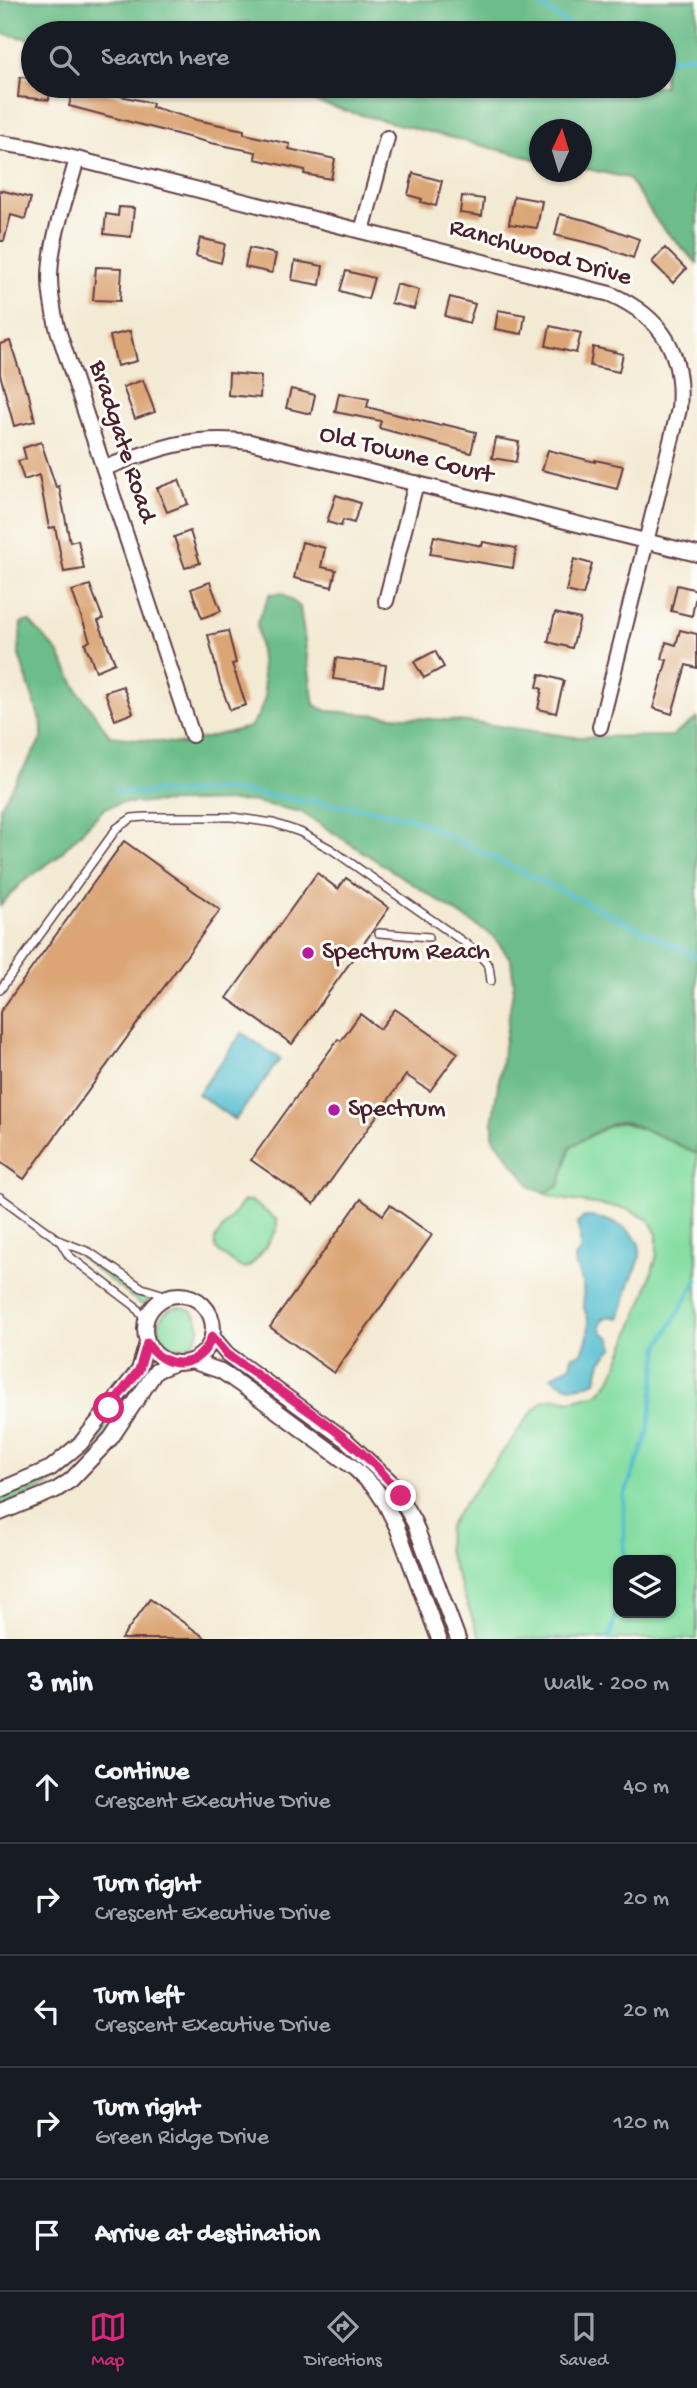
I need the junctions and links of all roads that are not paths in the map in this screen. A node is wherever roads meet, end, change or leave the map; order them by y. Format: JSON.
{"nodes":[{"id":1,"x":387,"y":138,"type":"dead end"},
{"id":2,"x":0,"y":143,"type":"edge"},
{"id":3,"x":76,"y":159,"type":"junction"},
{"id":4,"x":362,"y":231,"type":"junction"},
{"id":5,"x":104,"y":468,"type":"junction"},
{"id":6,"x":416,"y":484,"type":"junction"},
{"id":7,"x":646,"y":542,"type":"junction"},
{"id":8,"x":697,"y":554,"type":"edge"},
{"id":9,"x":386,"y":601,"type":"dead end"},
{"id":10,"x":600,"y":727,"type":"dead end"},
{"id":11,"x":191,"y":735,"type":"dead end"},
{"id":12,"x":379,"y":933,"type":"dead end"},
{"id":13,"x":429,"y":937,"type":"dead end"},
{"id":14,"x":491,"y":981,"type":"dead end"},
{"id":15,"x":0,"y":990,"type":"edge"},
{"id":16,"x":0,"y":1197,"type":"edge"},
{"id":17,"x":60,"y":1241,"type":"junction"},
{"id":18,"x":168,"y":1296,"type":"junction"},
{"id":19,"x":145,"y":1320,"type":"junction"},
{"id":20,"x":212,"y":1336,"type":"junction"},
{"id":21,"x":147,"y":1343,"type":"junction"},
{"id":22,"x":191,"y":1361,"type":"junction"},
{"id":23,"x":175,"y":1363,"type":"junction"},
{"id":24,"x":0,"y":1490,"type":"edge"},
{"id":25,"x":0,"y":1513,"type":"edge"},
{"id":26,"x":439,"y":1639,"type":"edge"},
{"id":27,"x":458,"y":1639,"type":"edge"}],
"edges":[{"from":1,"to":4,"type":"street"},
{"from":2,"to":3,"type":"street","name":"Ranchwood Drive"},
{"from":3,"to":4,"type":"street","name":"Ranchwood Drive"},
{"from":3,"to":5,"type":"street","name":"Bradgate Road"},
{"from":4,"to":7,"type":"street","name":"Ranchwood Drive"},
{"from":5,"to":6,"type":"street","name":"Old Towne Court"},
{"from":5,"to":11,"type":"street","name":"Bradgate Road"},
{"from":6,"to":7,"type":"street","name":"Old Towne Court"},
{"from":6,"to":9,"type":"street"},
{"from":7,"to":8,"type":"street","name":"Old Towne Court"},
{"from":7,"to":10,"type":"street","name":"Ranchwood Drive"},
{"from":12,"to":13,"type":"lane"},
{"from":14,"to":15,"type":"lane"},
{"from":16,"to":17,"type":"lane"},
{"from":17,"to":18,"type":"lane"},
{"from":17,"to":19,"type":"lane"},
{"from":18,"to":19,"type":"street"},
{"from":18,"to":20,"type":"street"},
{"from":19,"to":21,"type":"street"},
{"from":20,"to":22,"type":"street"},
{"from":20,"to":27,"type":"street"},
{"from":21,"to":23,"type":"street"},
{"from":21,"to":24,"type":"street"},
{"from":22,"to":23,"type":"street"},
{"from":22,"to":26,"type":"street"},
{"from":23,"to":25,"type":"street"}]}
